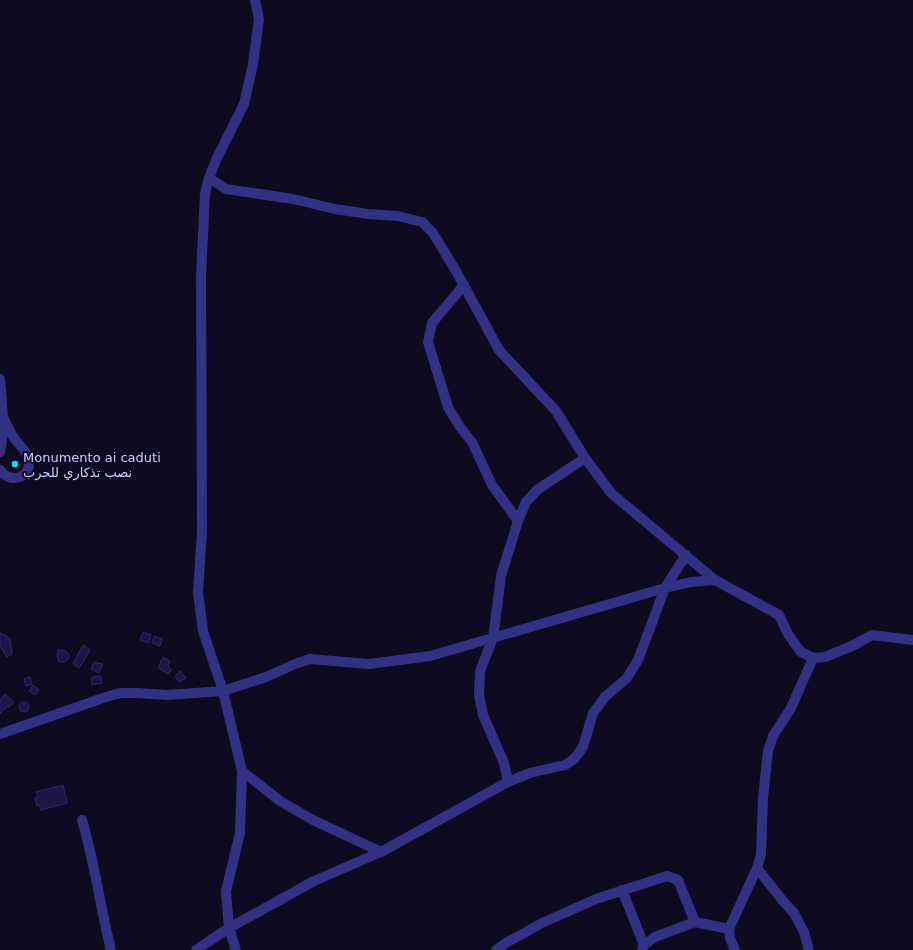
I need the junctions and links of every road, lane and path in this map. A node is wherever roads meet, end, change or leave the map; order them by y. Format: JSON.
{"nodes":[{"id":1,"x":255,"y":0,"type":"edge"},
{"id":2,"x":209,"y":178,"type":"junction"},
{"id":3,"x":464,"y":285,"type":"junction"},
{"id":4,"x":0,"y":379,"type":"edge"},
{"id":5,"x":4,"y":419,"type":"junction"},
{"id":6,"x":0,"y":452,"type":"edge"},
{"id":7,"x":585,"y":458,"type":"junction"},
{"id":8,"x":0,"y":470,"type":"edge"},
{"id":9,"x":518,"y":521,"type":"junction"},
{"id":10,"x":686,"y":555,"type":"junction"},
{"id":11,"x":715,"y":580,"type":"junction"},
{"id":12,"x":665,"y":588,"type":"junction"},
{"id":13,"x":493,"y":638,"type":"junction"},
{"id":14,"x":913,"y":640,"type":"edge"},
{"id":15,"x":813,"y":658,"type":"junction"},
{"id":16,"x":223,"y":691,"type":"junction"},
{"id":17,"x":0,"y":734,"type":"edge"},
{"id":18,"x":242,"y":771,"type":"junction"},
{"id":19,"x":508,"y":782,"type":"junction"},
{"id":20,"x":82,"y":820,"type":"dead end"},
{"id":21,"x":381,"y":852,"type":"junction"},
{"id":22,"x":757,"y":868,"type":"junction"},
{"id":23,"x":622,"y":890,"type":"junction"},
{"id":24,"x":695,"y":922,"type":"junction"},
{"id":25,"x":229,"y":928,"type":"junction"},
{"id":26,"x":729,"y":929,"type":"junction"},
{"id":27,"x":643,"y":947,"type":"edge"},
{"id":28,"x":111,"y":950,"type":"edge"},
{"id":29,"x":196,"y":950,"type":"edge"},
{"id":30,"x":236,"y":950,"type":"edge"},
{"id":31,"x":496,"y":950,"type":"edge"},
{"id":32,"x":735,"y":950,"type":"edge"},
{"id":33,"x":809,"y":950,"type":"edge"}],
"edges":[{"from":1,"to":2,"type":"street"},
{"from":2,"to":3,"type":"street"},
{"from":2,"to":16,"type":"street"},
{"from":3,"to":7,"type":"street"},
{"from":3,"to":9,"type":"street"},
{"from":4,"to":5,"type":"street"},
{"from":5,"to":6,"type":"street"},
{"from":5,"to":8,"type":"street"},
{"from":7,"to":9,"type":"street"},
{"from":7,"to":10,"type":"street"},
{"from":9,"to":13,"type":"street"},
{"from":10,"to":11,"type":"street"},
{"from":10,"to":12,"type":"street"},
{"from":11,"to":12,"type":"street"},
{"from":11,"to":15,"type":"street"},
{"from":12,"to":13,"type":"street"},
{"from":12,"to":19,"type":"street"},
{"from":13,"to":16,"type":"street"},
{"from":13,"to":19,"type":"street"},
{"from":14,"to":15,"type":"street"},
{"from":15,"to":22,"type":"street"},
{"from":16,"to":17,"type":"street"},
{"from":16,"to":18,"type":"street"},
{"from":18,"to":21,"type":"street"},
{"from":18,"to":25,"type":"street"},
{"from":19,"to":21,"type":"street"},
{"from":20,"to":28,"type":"street"},
{"from":21,"to":25,"type":"street"},
{"from":22,"to":26,"type":"street"},
{"from":22,"to":33,"type":"street"},
{"from":23,"to":24,"type":"street"},
{"from":23,"to":27,"type":"street"},
{"from":23,"to":31,"type":"street"},
{"from":24,"to":26,"type":"street"},
{"from":24,"to":27,"type":"street"},
{"from":25,"to":29,"type":"street"},
{"from":25,"to":30,"type":"street"},
{"from":26,"to":32,"type":"street"}]}
